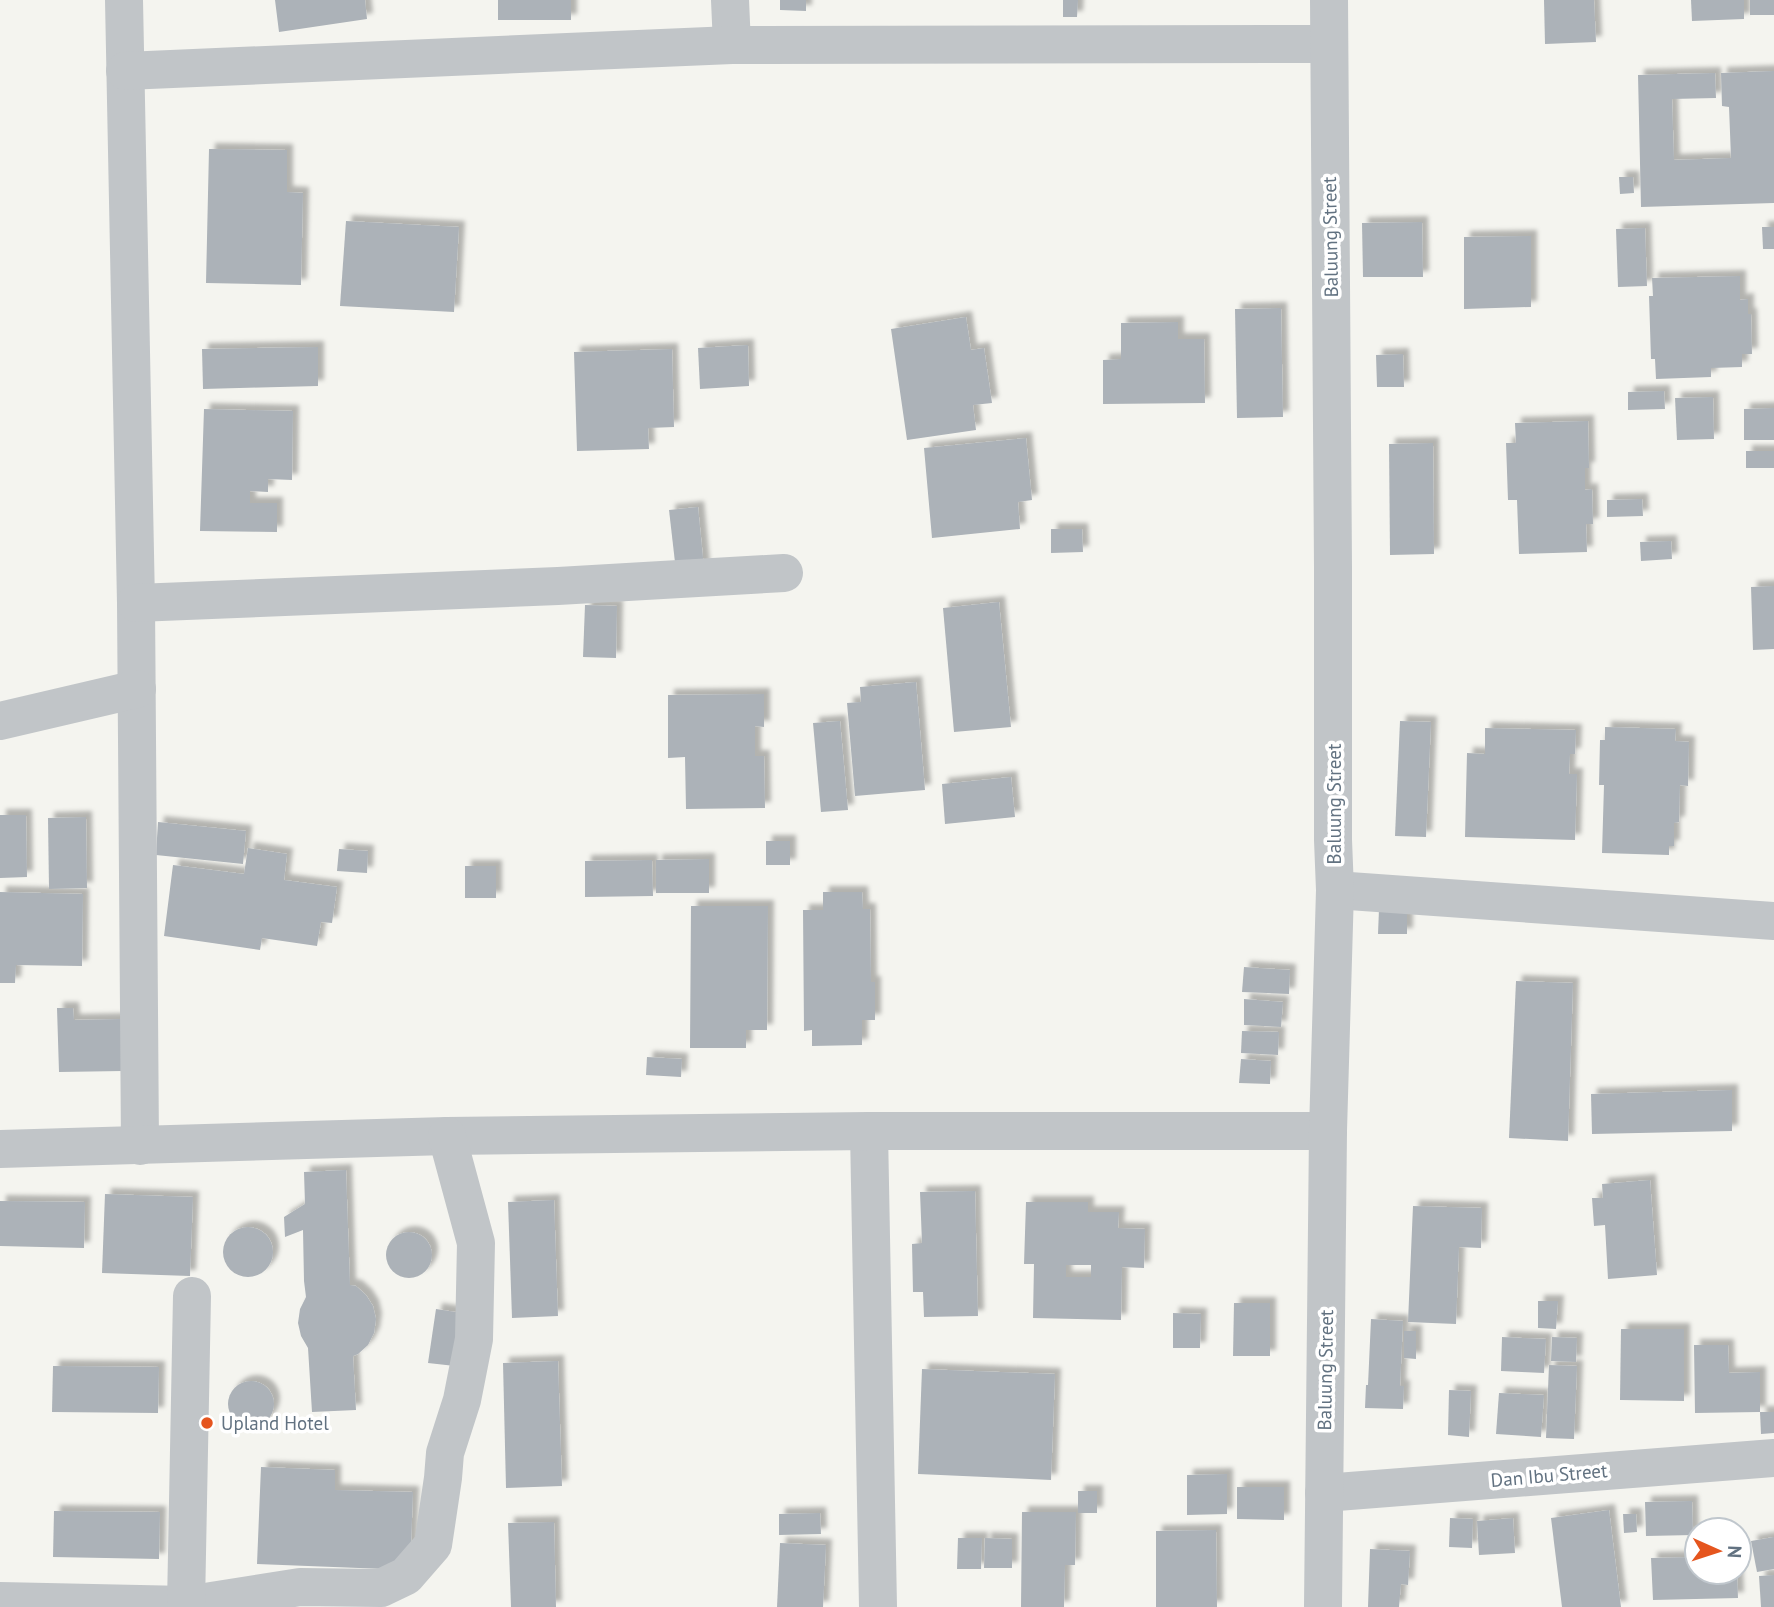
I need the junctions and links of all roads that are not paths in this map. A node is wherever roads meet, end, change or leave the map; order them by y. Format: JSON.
{"nodes":[{"id":1,"x":124,"y":0,"type":"edge"},
{"id":2,"x":730,"y":0,"type":"edge"},
{"id":3,"x":1329,"y":0,"type":"edge"},
{"id":4,"x":1328,"y":44,"type":"junction"},
{"id":5,"x":732,"y":45,"type":"junction"},
{"id":6,"x":125,"y":71,"type":"junction"},
{"id":7,"x":783,"y":573,"type":"dead end"},
{"id":8,"x":136,"y":603,"type":"junction"},
{"id":9,"x":137,"y":689,"type":"junction"},
{"id":10,"x":0,"y":721,"type":"edge"},
{"id":11,"x":1335,"y":890,"type":"junction"},
{"id":12,"x":1774,"y":921,"type":"edge"},
{"id":13,"x":869,"y":1131,"type":"junction"},
{"id":14,"x":1328,"y":1131,"type":"junction"},
{"id":15,"x":447,"y":1136,"type":"junction"},
{"id":16,"x":140,"y":1146,"type":"junction"},
{"id":17,"x":0,"y":1149,"type":"edge"},
{"id":18,"x":192,"y":1296,"type":"dead end"},
{"id":19,"x":1774,"y":1458,"type":"edge"},
{"id":20,"x":1324,"y":1493,"type":"junction"},
{"id":21,"x":0,"y":1601,"type":"edge"},
{"id":22,"x":186,"y":1605,"type":"edge"},
{"id":23,"x":878,"y":1607,"type":"edge"},
{"id":24,"x":1323,"y":1607,"type":"edge"}],
"edges":[{"from":1,"to":6,"type":"street"},
{"from":2,"to":5,"type":"street"},
{"from":3,"to":4,"type":"street","name":"Baluung Street"},
{"from":4,"to":5,"type":"street"},
{"from":4,"to":11,"type":"street","name":"Baluung Street"},
{"from":5,"to":6,"type":"street"},
{"from":6,"to":8,"type":"street"},
{"from":7,"to":8,"type":"street"},
{"from":8,"to":9,"type":"street"},
{"from":9,"to":10,"type":"street"},
{"from":9,"to":16,"type":"street"},
{"from":11,"to":12,"type":"street"},
{"from":11,"to":14,"type":"street","name":"Baluung Street"},
{"from":13,"to":14,"type":"street"},
{"from":13,"to":15,"type":"street"},
{"from":13,"to":23,"type":"street"},
{"from":14,"to":20,"type":"street","name":"Baluung Street"},
{"from":15,"to":16,"type":"street"},
{"from":15,"to":22,"type":"street"},
{"from":16,"to":17,"type":"street"},
{"from":18,"to":22,"type":"street"},
{"from":19,"to":20,"type":"street","name":"Dan Ibu Street"},
{"from":20,"to":24,"type":"street","name":"Baluung Street"},
{"from":21,"to":22,"type":"street"}]}
